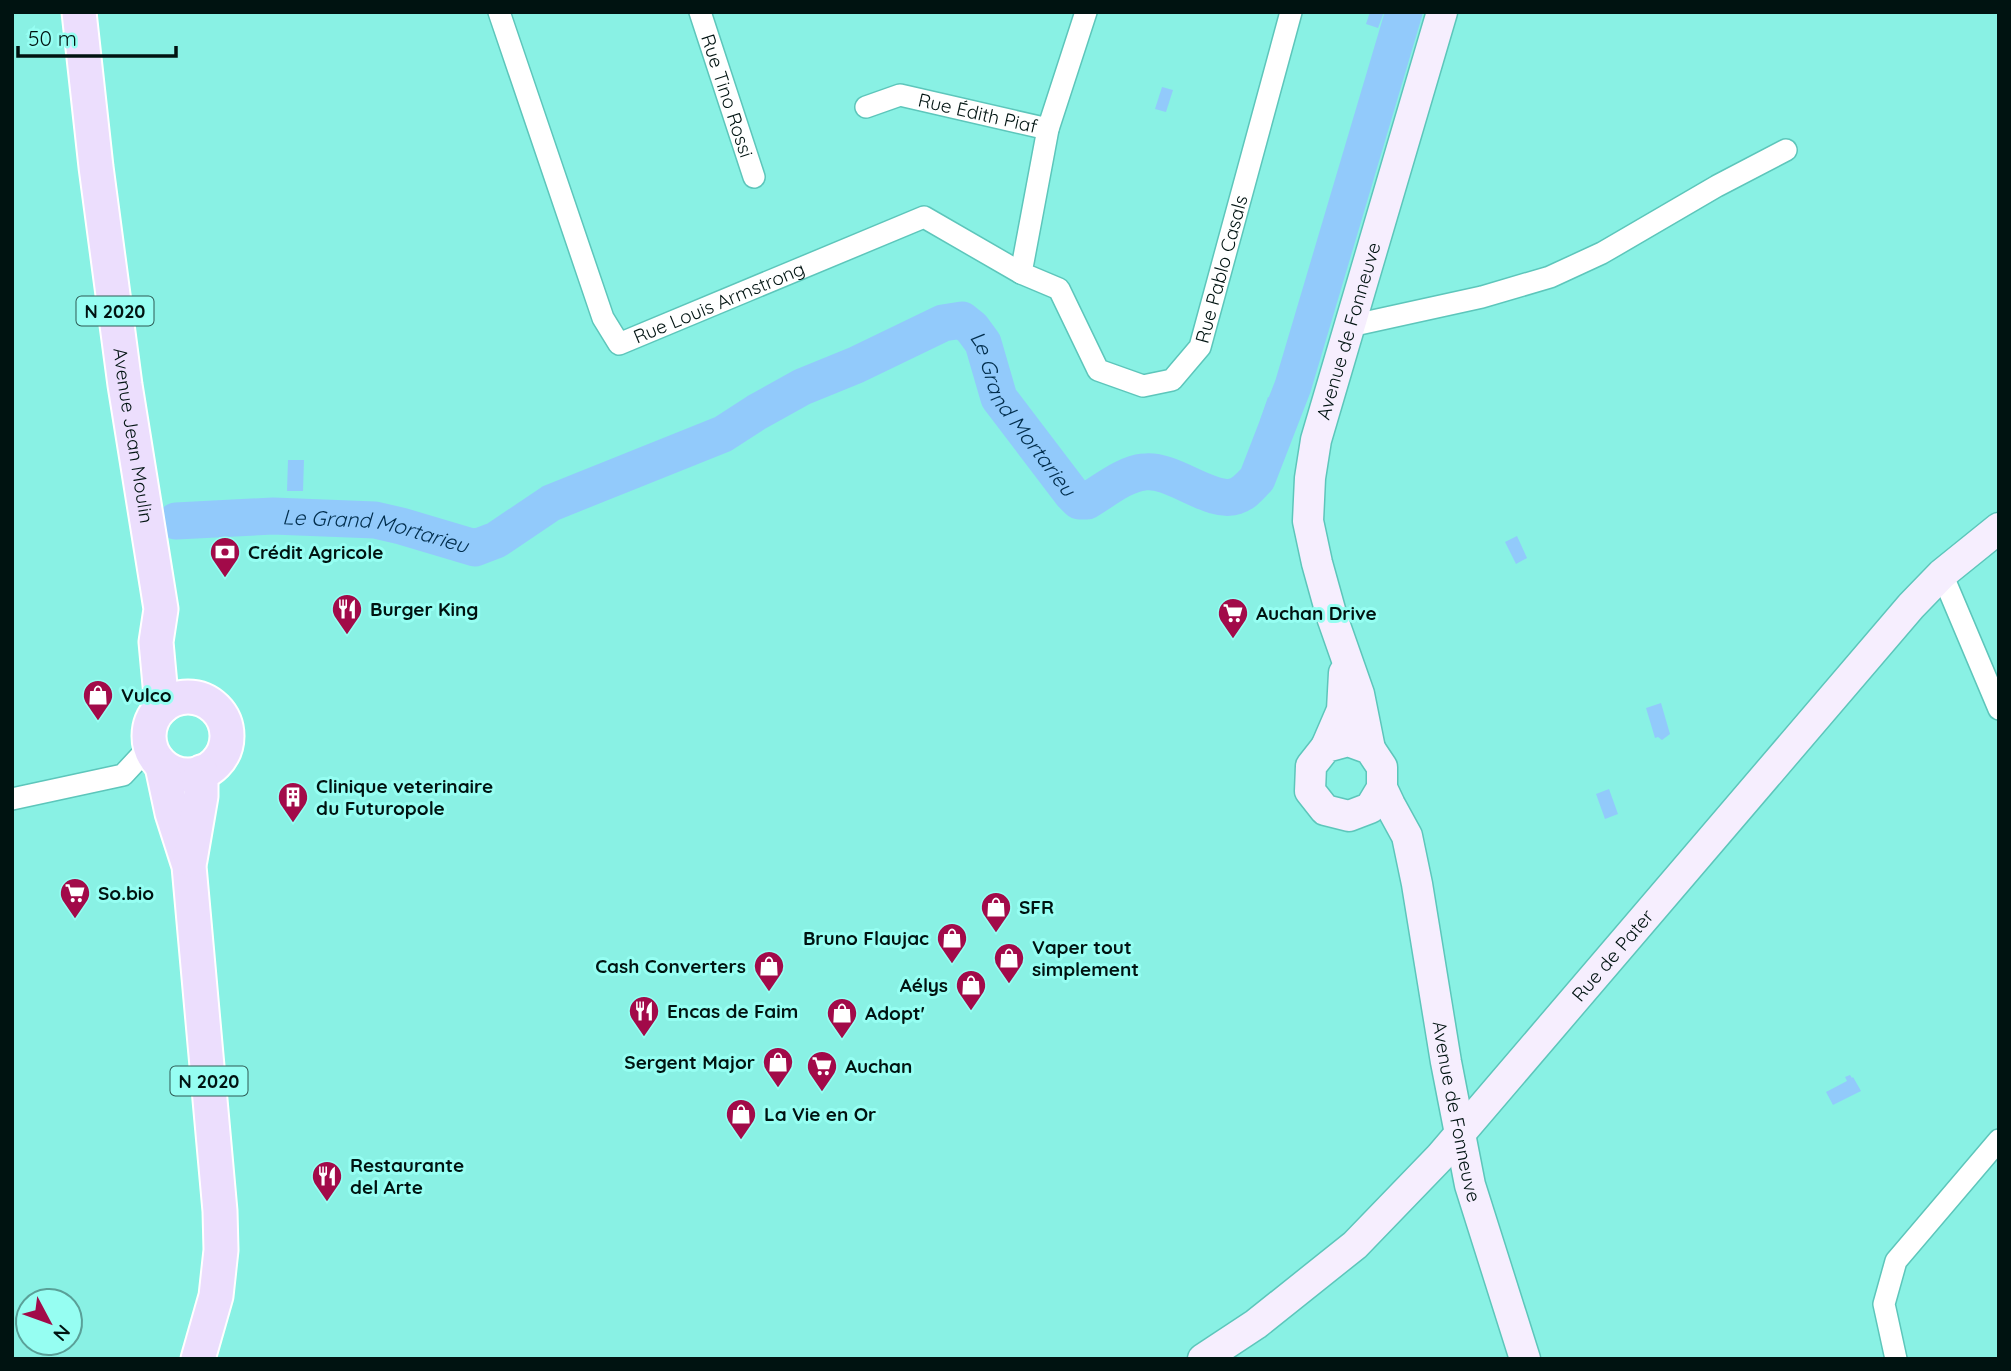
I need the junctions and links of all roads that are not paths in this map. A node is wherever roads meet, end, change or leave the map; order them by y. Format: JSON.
{"nodes":[{"id":1,"x":79,"y":12,"type":"edge"},
{"id":2,"x":499,"y":12,"type":"edge"},
{"id":3,"x":700,"y":12,"type":"edge"},
{"id":4,"x":1086,"y":12,"type":"edge"},
{"id":5,"x":1291,"y":12,"type":"edge"},
{"id":6,"x":1443,"y":12,"type":"edge"},
{"id":7,"x":866,"y":107,"type":"dead end"},
{"id":8,"x":1048,"y":129,"type":"junction"},
{"id":9,"x":1786,"y":150,"type":"dead end"},
{"id":10,"x":754,"y":177,"type":"dead end"},
{"id":11,"x":1021,"y":273,"type":"junction"},
{"id":12,"x":1350,"y":326,"type":"junction"},
{"id":13,"x":1999,"y":528,"type":"edge"},
{"id":14,"x":1942,"y":574,"type":"junction"},
{"id":15,"x":1345,"y":652,"type":"junction"},
{"id":16,"x":176,"y":702,"type":"junction"},
{"id":17,"x":1999,"y":709,"type":"edge"},
{"id":18,"x":1326,"y":747,"type":"junction"},
{"id":19,"x":1370,"y":749,"type":"junction"},
{"id":20,"x":156,"y":756,"type":"junction"},
{"id":21,"x":201,"y":772,"type":"junction"},
{"id":22,"x":1382,"y":788,"type":"junction"},
{"id":23,"x":12,"y":799,"type":"edge"},
{"id":24,"x":1349,"y":816,"type":"junction"},
{"id":25,"x":1411,"y":860,"type":"junction"},
{"id":26,"x":189,"y":866,"type":"junction"},
{"id":27,"x":1459,"y":1134,"type":"junction"},
{"id":28,"x":1999,"y":1140,"type":"edge"},
{"id":29,"x":216,"y":1296,"type":"junction"},
{"id":30,"x":198,"y":1359,"type":"edge"},
{"id":31,"x":224,"y":1359,"type":"edge"},
{"id":32,"x":1203,"y":1359,"type":"edge"},
{"id":33,"x":1525,"y":1359,"type":"edge"},
{"id":34,"x":1896,"y":1359,"type":"edge"}],
"edges":[{"from":1,"to":16,"type":"main road","name":"Avenue Jean Moulin","number":"N 2020"},
{"from":2,"to":11,"type":"street","name":"Rue Louis Armstrong"},
{"from":3,"to":10,"type":"street","name":"Rue Tino Rossi"},
{"from":4,"to":8,"type":"street"},
{"from":5,"to":11,"type":"street","name":"Rue Pablo Casals"},
{"from":6,"to":12,"type":"street","name":"Avenue de Fonneuve"},
{"from":7,"to":8,"type":"street","name":"Rue Édith Piaf"},
{"from":8,"to":11,"type":"street"},
{"from":9,"to":12,"type":"street"},
{"from":12,"to":15,"type":"street","name":"Avenue de Fonneuve"},
{"from":13,"to":14,"type":"street","name":"Rue de Pater"},
{"from":14,"to":17,"type":"street"},
{"from":14,"to":27,"type":"street","name":"Rue de Pater"},
{"from":15,"to":18,"type":"street","name":"Avenue de Fonneuve"},
{"from":15,"to":19,"type":"street","name":"Avenue de Fonneuve"},
{"from":16,"to":20,"type":"main road"},
{"from":16,"to":21,"type":"main road"},
{"from":18,"to":19,"type":"street"},
{"from":18,"to":24,"type":"street","name":"Avenue de Fonneuve"},
{"from":19,"to":22,"type":"street","name":"Avenue de Fonneuve"},
{"from":20,"to":21,"type":"main road"},
{"from":20,"to":23,"type":"street"},
{"from":20,"to":26,"type":"main road","number":"N 2020"},
{"from":21,"to":26,"type":"main road","number":"N 2020"},
{"from":22,"to":24,"type":"street"},
{"from":22,"to":25,"type":"street","name":"Avenue de Fonneuve"},
{"from":24,"to":25,"type":"street","name":"Avenue de Fonneuve"},
{"from":25,"to":27,"type":"street","name":"Avenue de Fonneuve"},
{"from":26,"to":29,"type":"main road","number":"N 2020"},
{"from":27,"to":32,"type":"street","name":"Rue de Pater"},
{"from":27,"to":33,"type":"street","name":"Avenue de Fonneuve"},
{"from":28,"to":34,"type":"street"},
{"from":29,"to":30,"type":"main road","number":"N 2020"},
{"from":29,"to":31,"type":"main road","number":"N 2020"}]}
